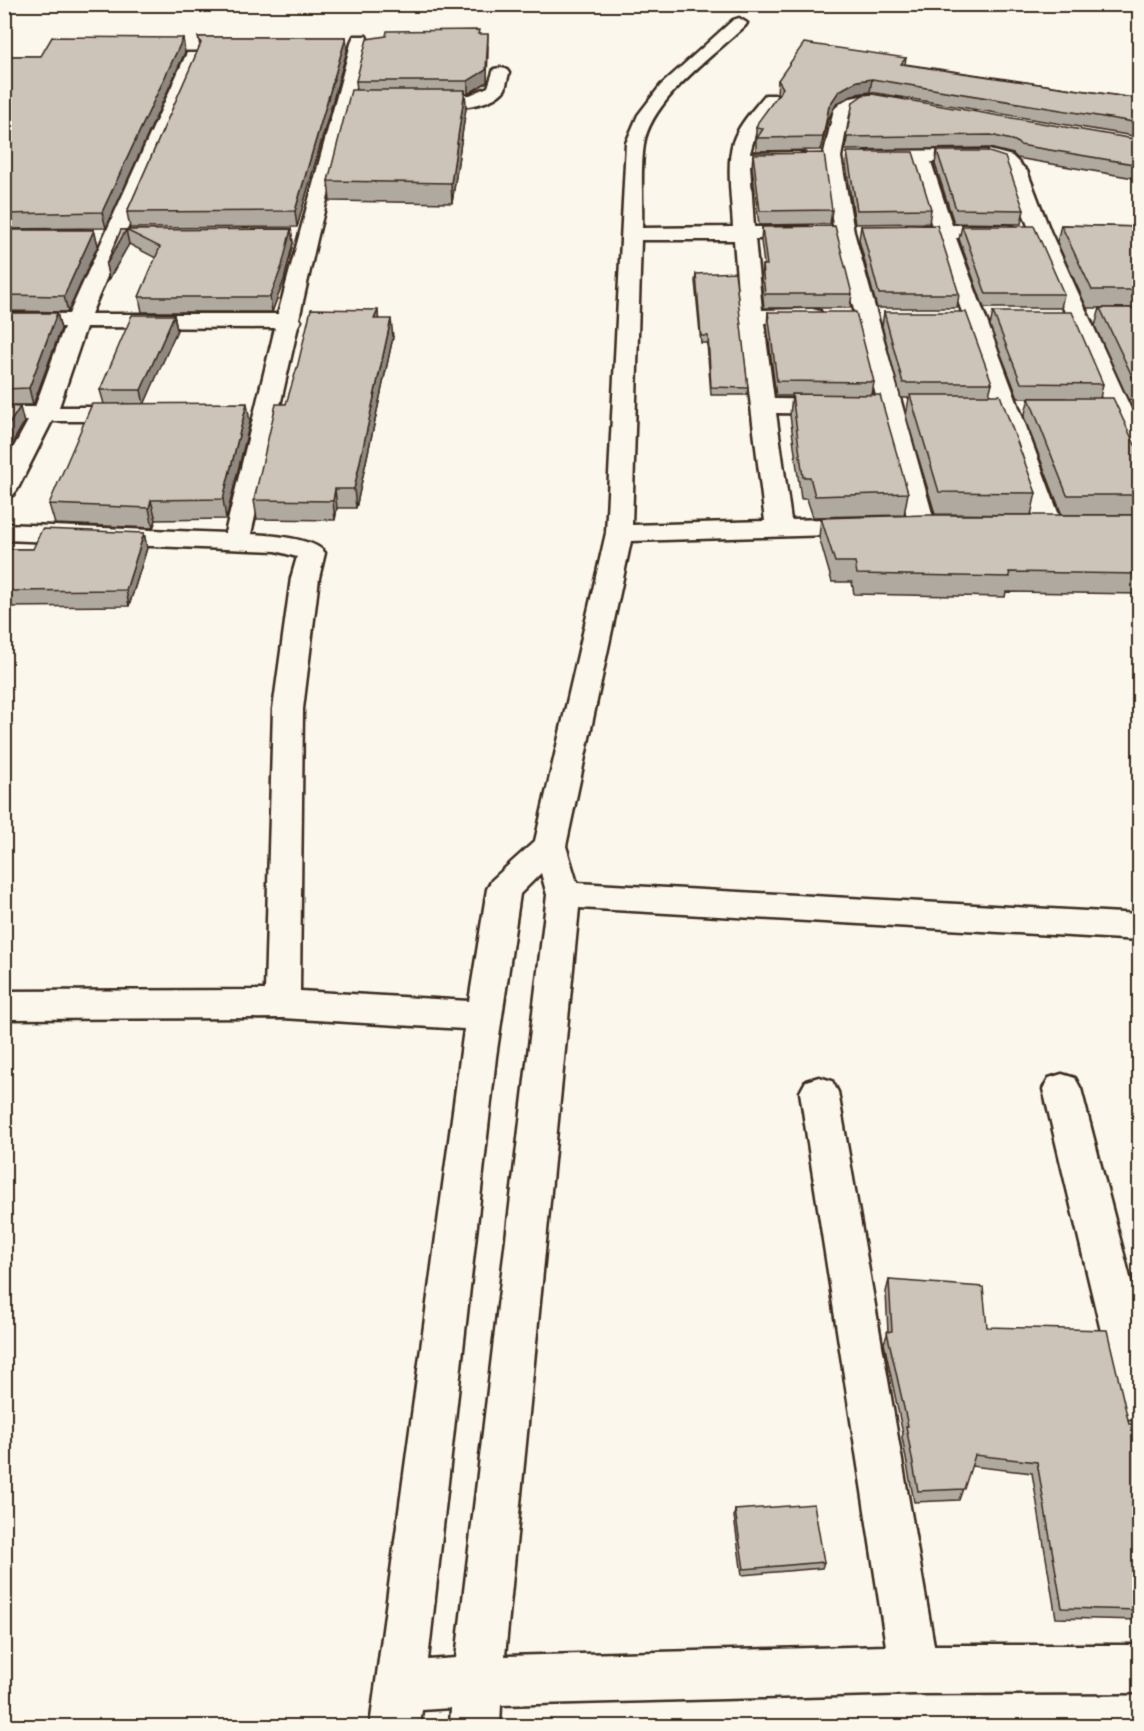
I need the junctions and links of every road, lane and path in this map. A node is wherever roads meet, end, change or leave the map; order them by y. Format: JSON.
{"nodes":[{"id":1,"x":739,"y":23,"type":"dead end"},
{"id":2,"x":360,"y":40,"type":"dead end"},
{"id":3,"x":193,"y":57,"type":"edge"},
{"id":4,"x":500,"y":73,"type":"dead end"},
{"id":5,"x":771,"y":99,"type":"dead end"},
{"id":6,"x":344,"y":101,"type":"junction"},
{"id":7,"x":367,"y":101,"type":"edge"},
{"id":8,"x":402,"y":101,"type":"edge"},
{"id":9,"x":916,"y":108,"type":"edge"},
{"id":10,"x":920,"y":156,"type":"junction"},
{"id":11,"x":832,"y":157,"type":"junction"},
{"id":12,"x":740,"y":159,"type":"junction"},
{"id":13,"x":943,"y":231,"type":"junction"},
{"id":14,"x":1051,"y":231,"type":"junction"},
{"id":15,"x":863,"y":232,"type":"junction"},
{"id":16,"x":743,"y":233,"type":"junction"},
{"id":17,"x":631,"y":234,"type":"junction"},
{"id":18,"x":285,"y":235,"type":"edge"},
{"id":19,"x":308,"y":235,"type":"junction"},
{"id":20,"x":92,"y":237,"type":"edge"},
{"id":21,"x":114,"y":237,"type":"junction"},
{"id":22,"x":137,"y":237,"type":"edge"},
{"id":23,"x":751,"y":316,"type":"junction"},
{"id":24,"x":847,"y":316,"type":"junction"},
{"id":25,"x":890,"y":316,"type":"edge"},
{"id":26,"x":1053,"y":316,"type":"edge"},
{"id":27,"x":1087,"y":316,"type":"junction"},
{"id":28,"x":949,"y":317,"type":"edge"},
{"id":29,"x":984,"y":317,"type":"junction"},
{"id":30,"x":78,"y":319,"type":"junction"},
{"id":31,"x":4,"y":320,"type":"edge"},
{"id":32,"x":290,"y":321,"type":"junction"},
{"id":33,"x":764,"y":406,"type":"junction"},
{"id":34,"x":880,"y":407,"type":"junction"},
{"id":35,"x":1117,"y":408,"type":"edge"},
{"id":36,"x":4,"y":414,"type":"edge"},
{"id":37,"x":44,"y":414,"type":"junction"},
{"id":38,"x":155,"y":414,"type":"edge"},
{"id":39,"x":1140,"y":458,"type":"edge"},
{"id":40,"x":4,"y":490,"type":"edge"},
{"id":41,"x":1049,"y":526,"type":"edge"},
{"id":42,"x":779,"y":528,"type":"junction"},
{"id":43,"x":4,"y":532,"type":"edge"},
{"id":44,"x":619,"y":533,"type":"junction"},
{"id":45,"x":236,"y":542,"type":"junction"},
{"id":46,"x":550,"y":846,"type":"junction"},
{"id":47,"x":564,"y":895,"type":"junction"},
{"id":48,"x":1140,"y":927,"type":"edge"},
{"id":49,"x":282,"y":1004,"type":"junction"},
{"id":50,"x":4,"y":1005,"type":"edge"},
{"id":51,"x":484,"y":1016,"type":"junction"},
{"id":52,"x":1062,"y":1089,"type":"dead end"},
{"id":53,"x":819,"y":1092,"type":"dead end"},
{"id":54,"x":1140,"y":1402,"type":"edge"},
{"id":55,"x":1140,"y":1669,"type":"edge"},
{"id":56,"x":914,"y":1670,"type":"junction"},
{"id":57,"x":477,"y":1704,"type":"edge"},
{"id":58,"x":397,"y":1707,"type":"edge"}],
"edges":[{"from":1,"to":17,"type":"street"},
{"from":2,"to":6,"type":"street"},
{"from":3,"to":21,"type":"street"},
{"from":4,"to":8,"type":"street"},
{"from":5,"to":12,"type":"street"},
{"from":6,"to":7,"type":"street"},
{"from":6,"to":19,"type":"street"},
{"from":9,"to":11,"type":"street"},
{"from":10,"to":11,"type":"street"},
{"from":10,"to":13,"type":"street"},
{"from":10,"to":14,"type":"street"},
{"from":11,"to":12,"type":"street"},
{"from":11,"to":15,"type":"street"},
{"from":12,"to":16,"type":"street"},
{"from":13,"to":14,"type":"street"},
{"from":13,"to":15,"type":"street"},
{"from":13,"to":29,"type":"street"},
{"from":14,"to":27,"type":"street"},
{"from":15,"to":16,"type":"street"},
{"from":15,"to":24,"type":"street"},
{"from":16,"to":17,"type":"street"},
{"from":16,"to":23,"type":"street"},
{"from":17,"to":44,"type":"street"},
{"from":18,"to":19,"type":"street"},
{"from":19,"to":32,"type":"street"},
{"from":20,"to":21,"type":"street"},
{"from":21,"to":22,"type":"street"},
{"from":21,"to":30,"type":"street"},
{"from":23,"to":24,"type":"street"},
{"from":23,"to":33,"type":"street"},
{"from":24,"to":25,"type":"street"},
{"from":24,"to":34,"type":"street"},
{"from":26,"to":27,"type":"street"},
{"from":27,"to":35,"type":"street"},
{"from":28,"to":29,"type":"street"},
{"from":29,"to":41,"type":"street"},
{"from":30,"to":31,"type":"street"},
{"from":30,"to":32,"type":"street"},
{"from":30,"to":37,"type":"street"},
{"from":32,"to":45,"type":"street"},
{"from":33,"to":34,"type":"street"},
{"from":33,"to":42,"type":"street"},
{"from":34,"to":42,"type":"street"},
{"from":35,"to":39,"type":"street"},
{"from":36,"to":37,"type":"street"},
{"from":37,"to":38,"type":"street"},
{"from":37,"to":40,"type":"street"},
{"from":42,"to":44,"type":"street"},
{"from":43,"to":45,"type":"street"},
{"from":44,"to":46,"type":"street"},
{"from":45,"to":49,"type":"street"},
{"from":46,"to":47,"type":"street"},
{"from":46,"to":51,"type":"street"},
{"from":47,"to":48,"type":"street"},
{"from":47,"to":57,"type":"street"},
{"from":49,"to":50,"type":"street"},
{"from":49,"to":51,"type":"street"},
{"from":51,"to":58,"type":"street"},
{"from":52,"to":54,"type":"street"},
{"from":53,"to":56,"type":"street"},
{"from":55,"to":56,"type":"street"},
{"from":56,"to":57,"type":"street"},
{"from":57,"to":58,"type":"street"}]}
